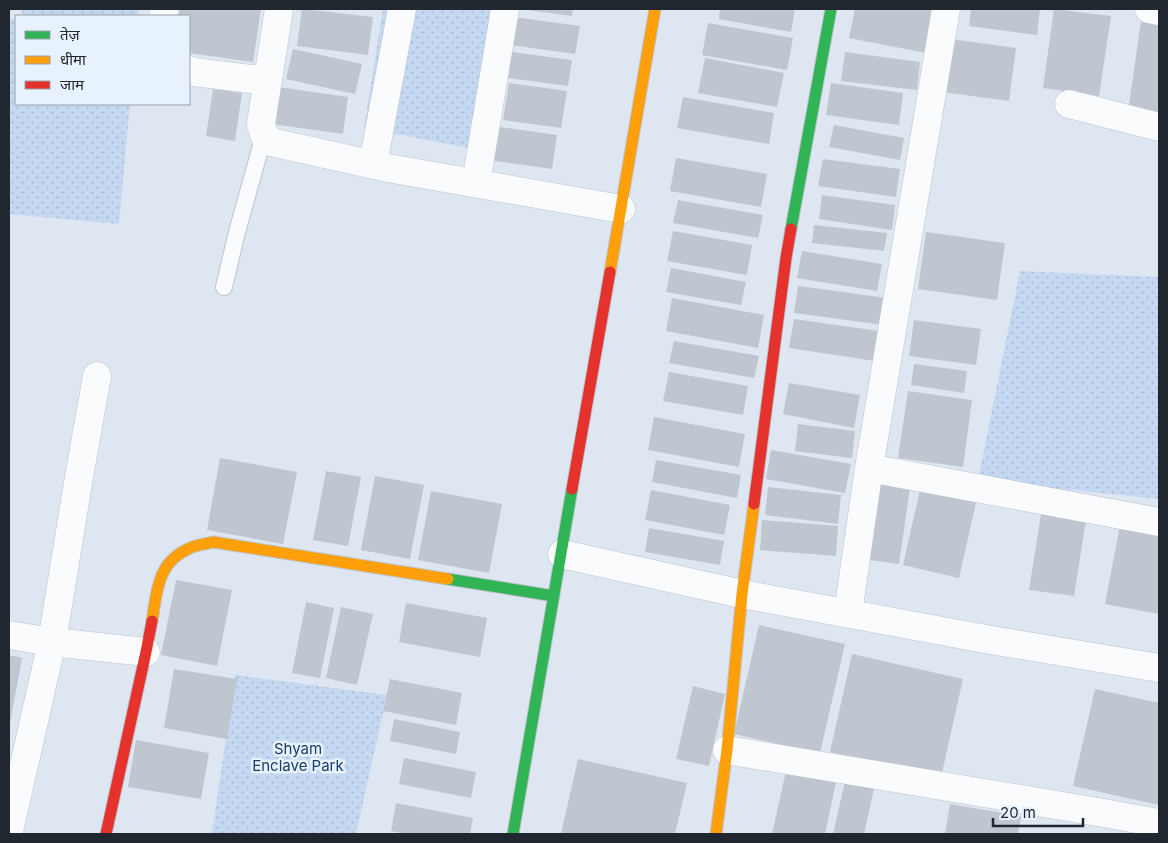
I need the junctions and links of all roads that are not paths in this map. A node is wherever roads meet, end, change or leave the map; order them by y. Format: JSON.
{"nodes":[{"id":1,"x":279,"y":9,"type":"edge"},
{"id":2,"x":402,"y":9,"type":"edge"},
{"id":3,"x":505,"y":9,"type":"edge"},
{"id":4,"x":656,"y":9,"type":"edge"},
{"id":5,"x":831,"y":9,"type":"edge"},
{"id":6,"x":946,"y":9,"type":"edge"},
{"id":7,"x":1149,"y":9,"type":"edge"},
{"id":8,"x":1159,"y":11,"type":"edge"},
{"id":9,"x":190,"y":70,"type":"edge"},
{"id":10,"x":268,"y":81,"type":"junction"},
{"id":11,"x":1069,"y":104,"type":"dead end"},
{"id":12,"x":1159,"y":127,"type":"edge"},
{"id":13,"x":264,"y":135,"type":"junction"},
{"id":14,"x":374,"y":164,"type":"junction"},
{"id":15,"x":476,"y":183,"type":"junction"},
{"id":16,"x":621,"y":209,"type":"junction"},
{"id":17,"x":224,"y":287,"type":"dead end"},
{"id":18,"x":97,"y":376,"type":"dead end"},
{"id":19,"x":869,"y":468,"type":"junction"},
{"id":20,"x":1159,"y":522,"type":"edge"},
{"id":21,"x":562,"y":554,"type":"junction"},
{"id":22,"x":742,"y":594,"type":"junction"},
{"id":23,"x":554,"y":596,"type":"junction"},
{"id":24,"x":848,"y":612,"type":"junction"},
{"id":25,"x":9,"y":635,"type":"edge"},
{"id":26,"x":52,"y":642,"type":"junction"},
{"id":27,"x":146,"y":652,"type":"junction"},
{"id":28,"x":1159,"y":668,"type":"edge"},
{"id":29,"x":727,"y":750,"type":"junction"},
{"id":30,"x":1159,"y":823,"type":"edge"},
{"id":31,"x":9,"y":831,"type":"edge"},
{"id":32,"x":106,"y":834,"type":"edge"},
{"id":33,"x":513,"y":834,"type":"edge"},
{"id":34,"x":716,"y":834,"type":"edge"}],
"edges":[{"from":1,"to":10,"type":"street"},
{"from":2,"to":14,"type":"street"},
{"from":3,"to":15,"type":"street"},
{"from":4,"to":16,"type":"street"},
{"from":5,"to":22,"type":"street"},
{"from":6,"to":19,"type":"street"},
{"from":7,"to":8,"type":"street"},
{"from":9,"to":10,"type":"street"},
{"from":10,"to":13,"type":"street"},
{"from":11,"to":12,"type":"street"},
{"from":13,"to":14,"type":"street"},
{"from":13,"to":17,"type":"lane"},
{"from":14,"to":15,"type":"street"},
{"from":15,"to":16,"type":"street"},
{"from":16,"to":21,"type":"street"},
{"from":18,"to":26,"type":"street"},
{"from":19,"to":20,"type":"street"},
{"from":19,"to":24,"type":"street"},
{"from":21,"to":22,"type":"street"},
{"from":21,"to":23,"type":"street"},
{"from":22,"to":24,"type":"street"},
{"from":22,"to":29,"type":"street"},
{"from":23,"to":27,"type":"street"},
{"from":23,"to":33,"type":"street"},
{"from":24,"to":28,"type":"street"},
{"from":25,"to":26,"type":"street"},
{"from":26,"to":27,"type":"street"},
{"from":26,"to":31,"type":"street"},
{"from":27,"to":32,"type":"street"},
{"from":29,"to":30,"type":"street"},
{"from":29,"to":34,"type":"street"}]}
